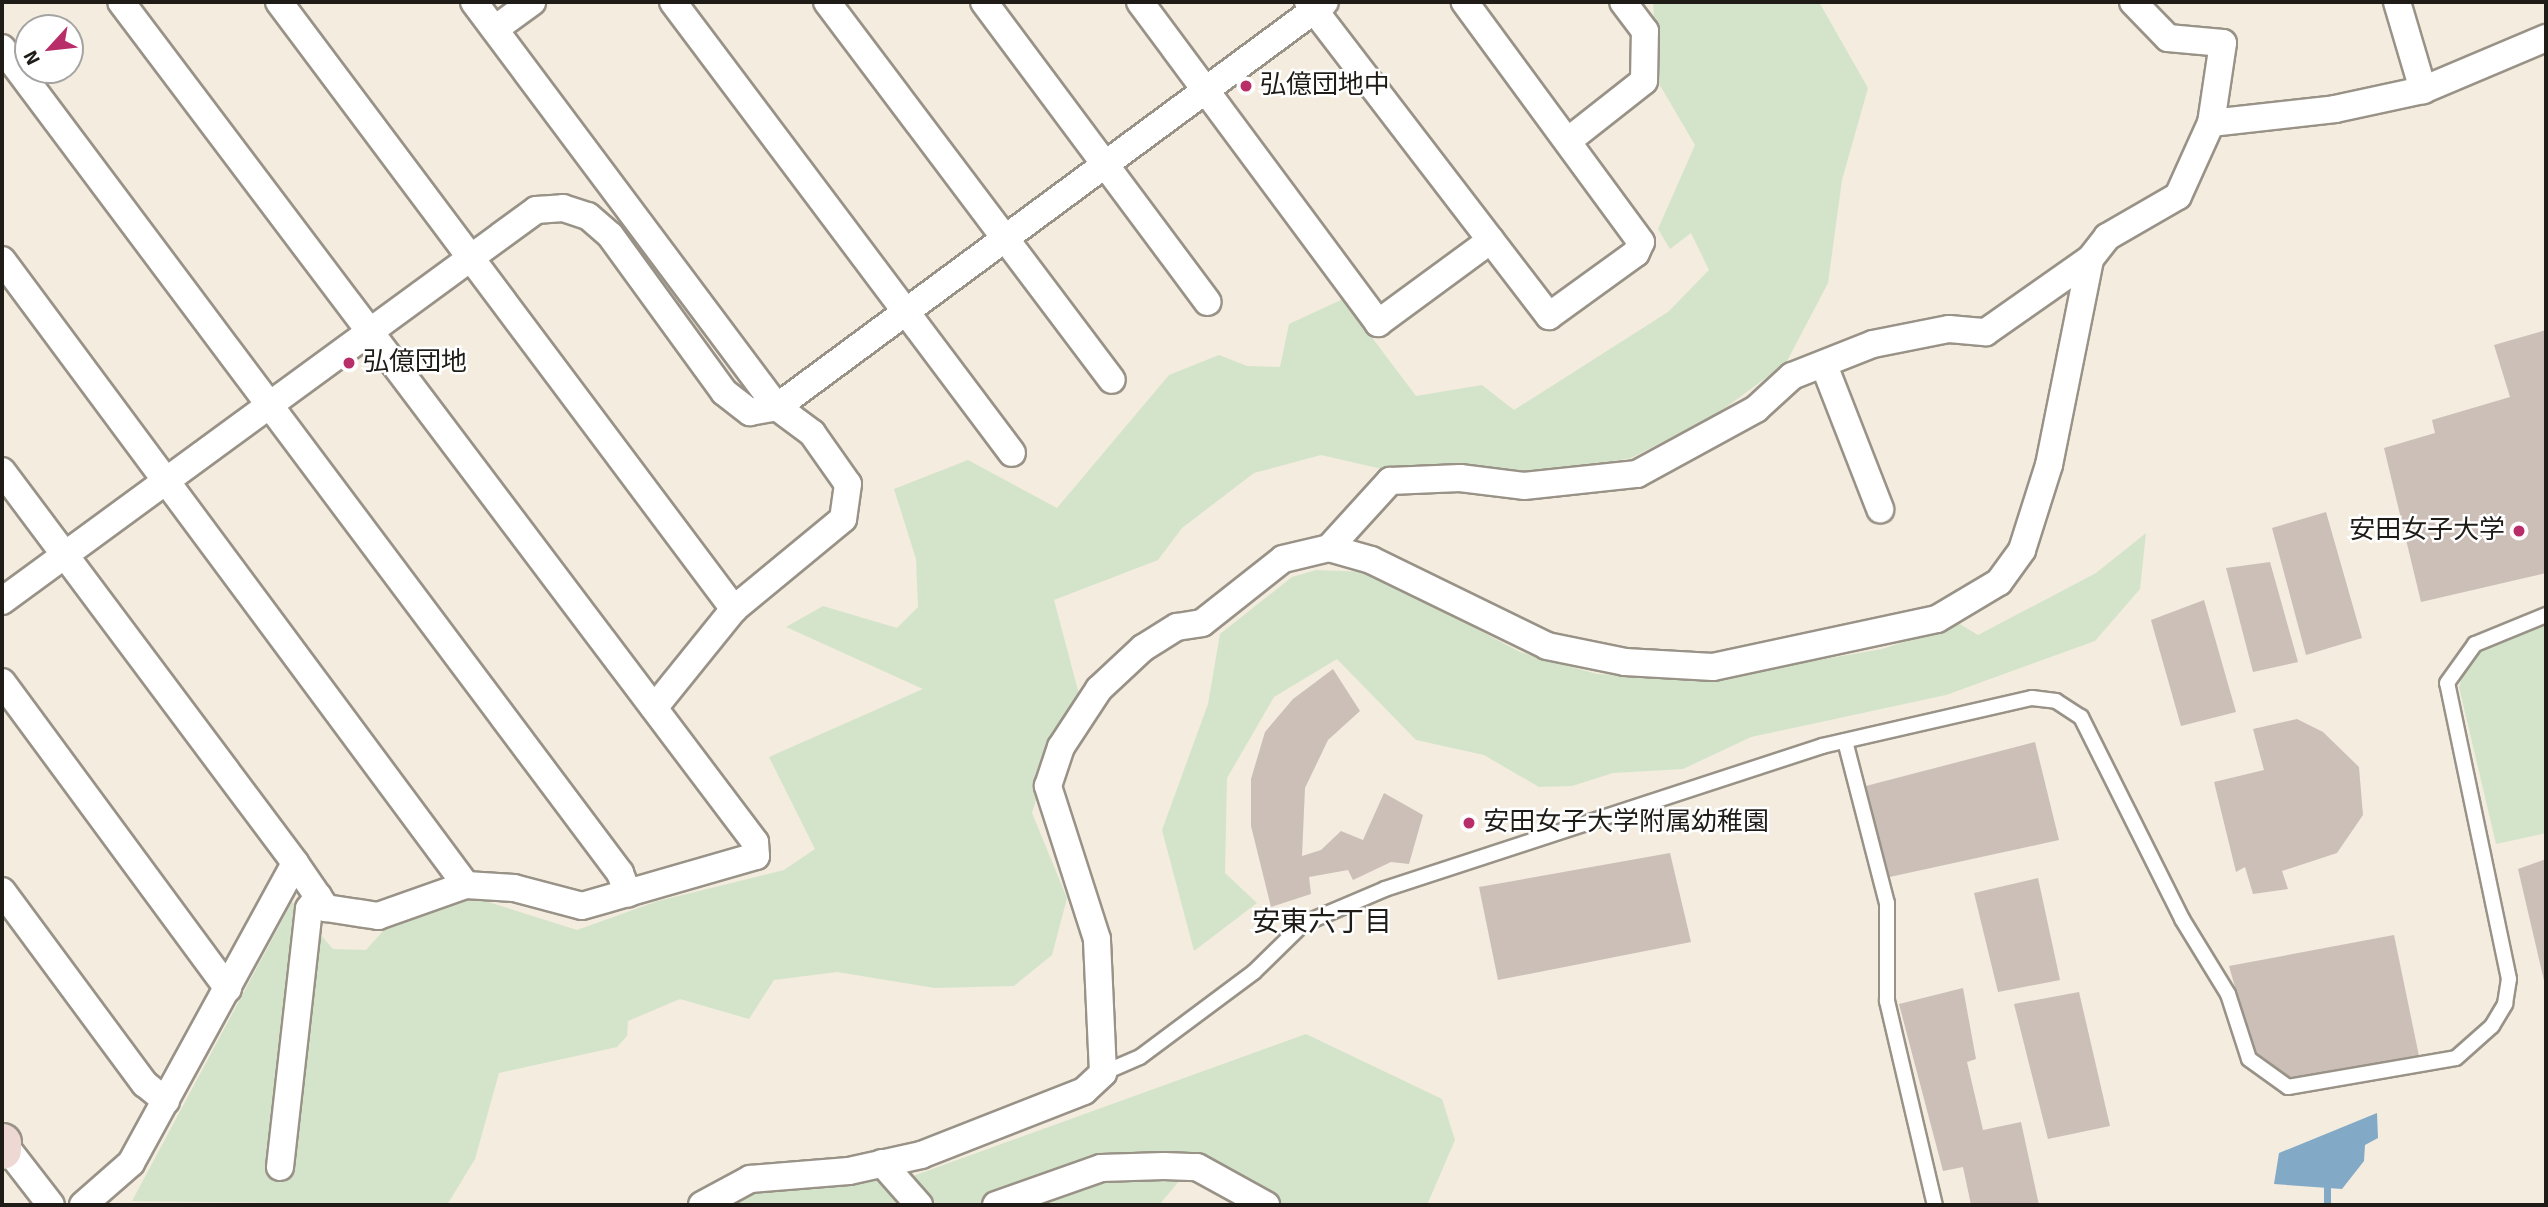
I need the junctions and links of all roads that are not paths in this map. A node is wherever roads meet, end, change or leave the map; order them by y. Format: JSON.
{"nodes":[{"id":1,"x":121,"y":2,"type":"edge"},
{"id":2,"x":279,"y":2,"type":"edge"},
{"id":3,"x":474,"y":2,"type":"edge"},
{"id":4,"x":532,"y":2,"type":"edge"},
{"id":5,"x":673,"y":2,"type":"edge"},
{"id":6,"x":827,"y":2,"type":"edge"},
{"id":7,"x":984,"y":2,"type":"edge"},
{"id":8,"x":1140,"y":2,"type":"edge"},
{"id":9,"x":1465,"y":2,"type":"edge"},
{"id":10,"x":1623,"y":2,"type":"edge"},
{"id":11,"x":2133,"y":2,"type":"edge"},
{"id":12,"x":2397,"y":2,"type":"edge"},
{"id":13,"x":1316,"y":4,"type":"edge"},
{"id":14,"x":495,"y":29,"type":"junction"},
{"id":15,"x":2546,"y":38,"type":"edge"},
{"id":16,"x":2,"y":48,"type":"edge"},
{"id":17,"x":1206,"y":90,"type":"junction"},
{"id":18,"x":2423,"y":90,"type":"junction"},
{"id":19,"x":2211,"y":124,"type":"junction"},
{"id":20,"x":1569,"y":140,"type":"junction"},
{"id":21,"x":1106,"y":165,"type":"junction"},
{"id":22,"x":1004,"y":240,"type":"junction"},
{"id":23,"x":1491,"y":240,"type":"junction"},
{"id":24,"x":467,"y":255,"type":"junction"},
{"id":25,"x":2090,"y":259,"type":"junction"},
{"id":26,"x":2,"y":260,"type":"edge"},
{"id":27,"x":1208,"y":302,"type":"dead end"},
{"id":28,"x":906,"y":313,"type":"junction"},
{"id":29,"x":366,"y":329,"type":"junction"},
{"id":30,"x":1824,"y":365,"type":"junction"},
{"id":31,"x":1112,"y":380,"type":"dead end"},
{"id":32,"x":265,"y":404,"type":"junction"},
{"id":33,"x":777,"y":407,"type":"junction"},
{"id":34,"x":1012,"y":453,"type":"dead end"},
{"id":35,"x":2,"y":471,"type":"edge"},
{"id":36,"x":164,"y":478,"type":"junction"},
{"id":37,"x":1880,"y":509,"type":"dead end"},
{"id":38,"x":1329,"y":548,"type":"junction"},
{"id":39,"x":64,"y":554,"type":"junction"},
{"id":40,"x":2,"y":601,"type":"edge"},
{"id":41,"x":734,"y":608,"type":"junction"},
{"id":42,"x":2546,"y":615,"type":"edge"},
{"id":43,"x":2,"y":682,"type":"edge"},
{"id":44,"x":654,"y":708,"type":"junction"},
{"id":45,"x":1844,"y":741,"type":"junction"},
{"id":46,"x":295,"y":863,"type":"junction"},
{"id":47,"x":466,"y":885,"type":"junction"},
{"id":48,"x":2,"y":891,"type":"edge"},
{"id":49,"x":628,"y":894,"type":"junction"},
{"id":50,"x":318,"y":896,"type":"junction"},
{"id":51,"x":228,"y":989,"type":"junction"},
{"id":52,"x":1102,"y":1073,"type":"junction"},
{"id":53,"x":166,"y":1101,"type":"junction"},
{"id":54,"x":3,"y":1147,"type":"edge"},
{"id":55,"x":882,"y":1163,"type":"junction"},
{"id":56,"x":280,"y":1167,"type":"dead end"},
{"id":57,"x":51,"y":1205,"type":"edge"},
{"id":58,"x":83,"y":1205,"type":"edge"},
{"id":59,"x":702,"y":1205,"type":"edge"},
{"id":60,"x":919,"y":1205,"type":"edge"},
{"id":61,"x":996,"y":1205,"type":"edge"},
{"id":62,"x":1266,"y":1205,"type":"edge"},
{"id":63,"x":1935,"y":1205,"type":"edge"}],
"edges":[{"from":1,"to":29,"type":"street"},
{"from":2,"to":24,"type":"street"},
{"from":3,"to":14,"type":"street"},
{"from":4,"to":14,"type":"street"},
{"from":5,"to":28,"type":"street"},
{"from":6,"to":22,"type":"street"},
{"from":7,"to":21,"type":"street"},
{"from":8,"to":17,"type":"street"},
{"from":9,"to":20,"type":"street"},
{"from":10,"to":20,"type":"street"},
{"from":11,"to":19,"type":"street"},
{"from":12,"to":18,"type":"street"},
{"from":13,"to":17,"type":"street"},
{"from":13,"to":23,"type":"street"},
{"from":14,"to":33,"type":"street"},
{"from":15,"to":18,"type":"street"},
{"from":16,"to":32,"type":"street"},
{"from":17,"to":21,"type":"street"},
{"from":17,"to":23,"type":"street"},
{"from":18,"to":19,"type":"street"},
{"from":19,"to":25,"type":"street"},
{"from":20,"to":23,"type":"street"},
{"from":21,"to":22,"type":"street"},
{"from":21,"to":27,"type":"street"},
{"from":22,"to":28,"type":"street"},
{"from":22,"to":31,"type":"street"},
{"from":24,"to":29,"type":"street"},
{"from":24,"to":33,"type":"street"},
{"from":24,"to":41,"type":"street"},
{"from":25,"to":30,"type":"street"},
{"from":25,"to":38,"type":"street"},
{"from":26,"to":36,"type":"street"},
{"from":28,"to":33,"type":"street"},
{"from":28,"to":34,"type":"street"},
{"from":29,"to":32,"type":"street"},
{"from":29,"to":44,"type":"street"},
{"from":30,"to":37,"type":"street"},
{"from":30,"to":38,"type":"street"},
{"from":32,"to":36,"type":"street"},
{"from":32,"to":49,"type":"street"},
{"from":33,"to":41,"type":"street"},
{"from":35,"to":39,"type":"street"},
{"from":36,"to":39,"type":"street"},
{"from":36,"to":47,"type":"street"},
{"from":38,"to":52,"type":"street"},
{"from":39,"to":40,"type":"street"},
{"from":39,"to":46,"type":"street"},
{"from":41,"to":44,"type":"street"},
{"from":42,"to":45,"type":"lane"},
{"from":43,"to":51,"type":"street"},
{"from":44,"to":49,"type":"street"},
{"from":45,"to":52,"type":"lane"},
{"from":45,"to":63,"type":"lane"},
{"from":46,"to":50,"type":"street"},
{"from":46,"to":51,"type":"street"},
{"from":47,"to":49,"type":"street"},
{"from":47,"to":50,"type":"street"},
{"from":48,"to":53,"type":"street"},
{"from":50,"to":56,"type":"street"},
{"from":51,"to":53,"type":"street"},
{"from":52,"to":55,"type":"street"},
{"from":53,"to":58,"type":"street"},
{"from":54,"to":57,"type":"street"},
{"from":55,"to":59,"type":"street"},
{"from":55,"to":60,"type":"street"},
{"from":61,"to":62,"type":"street"}]}
